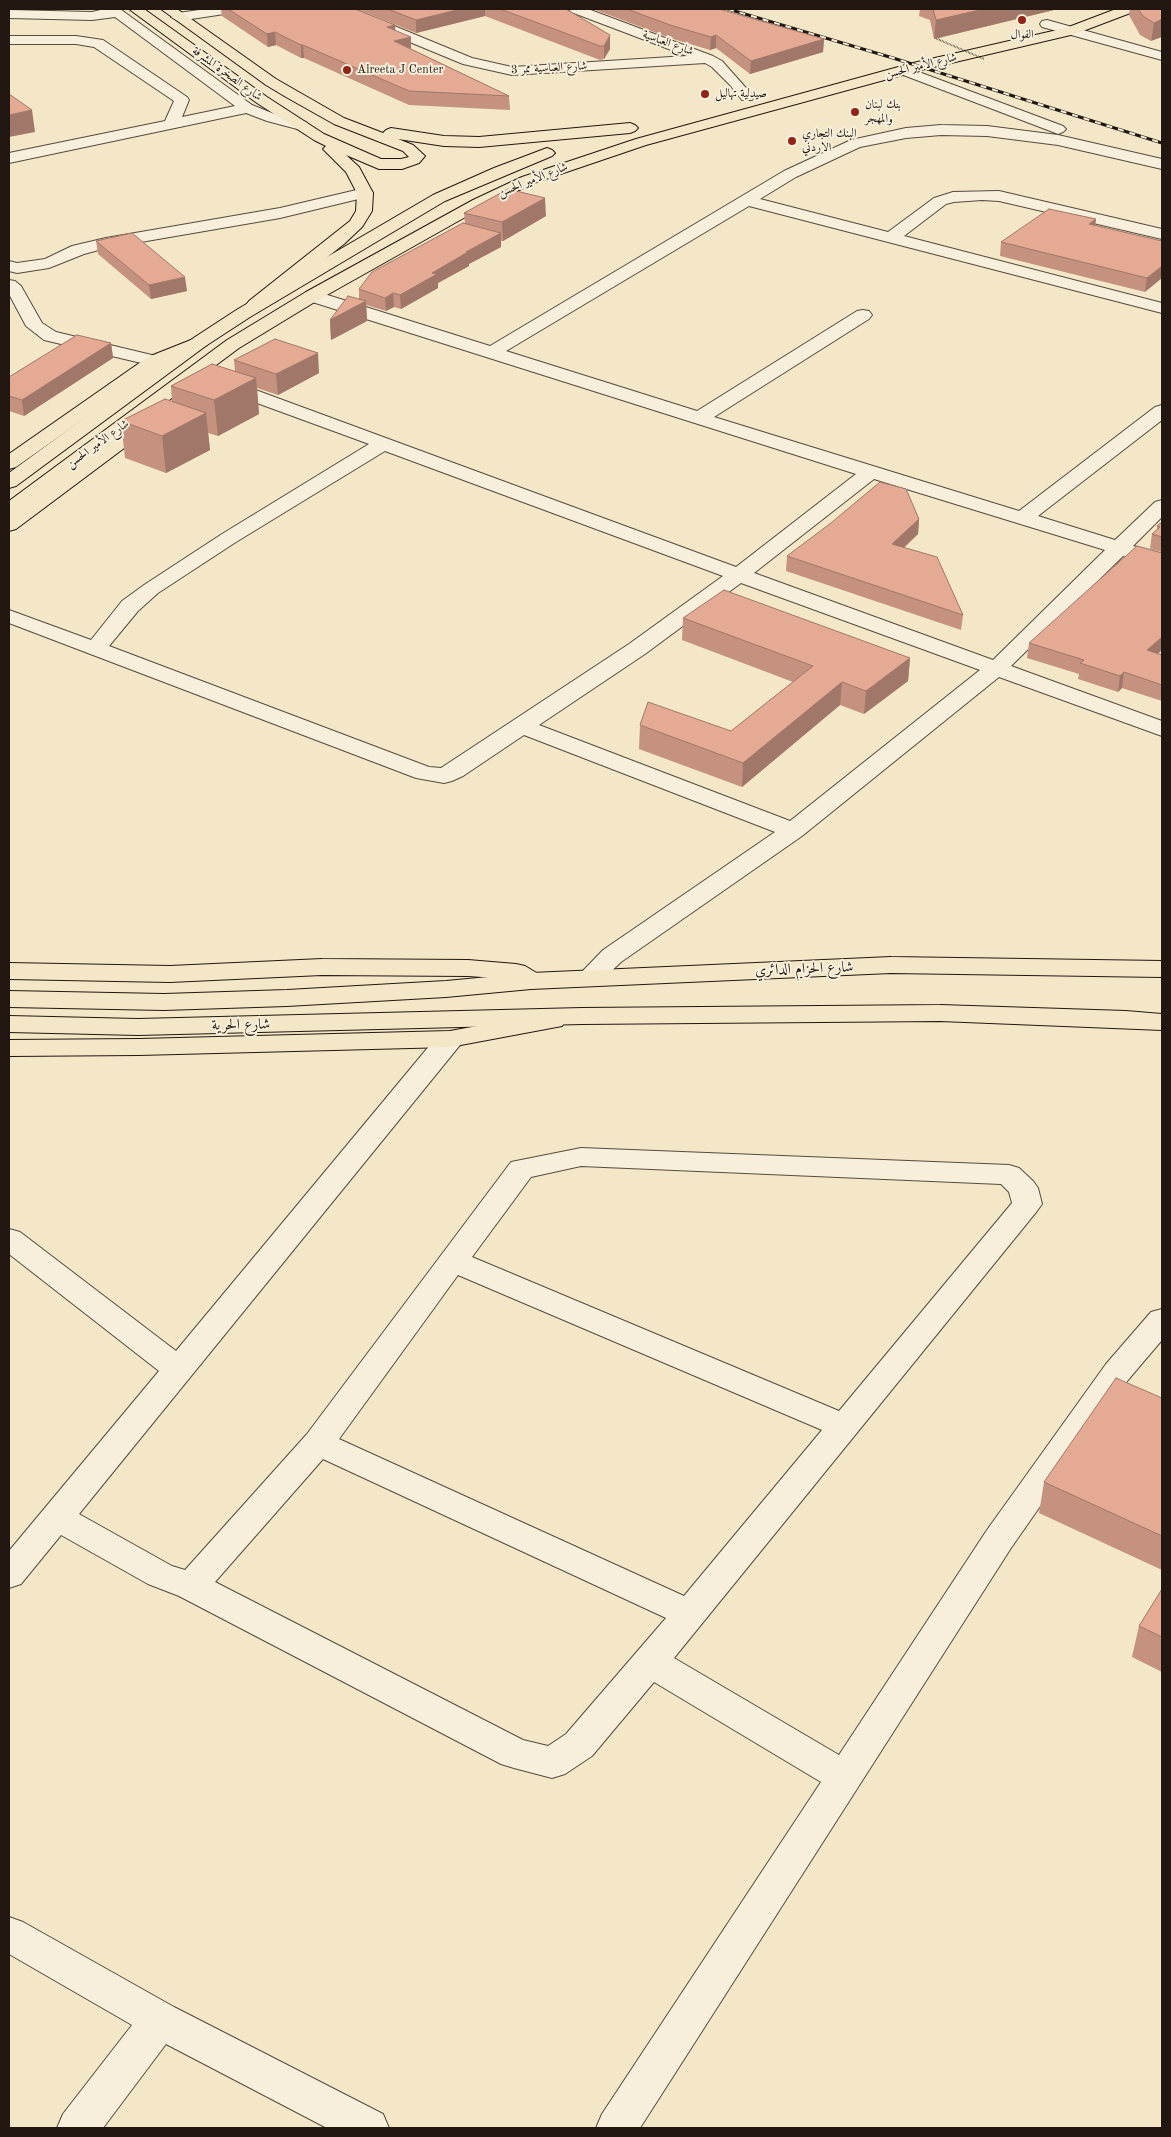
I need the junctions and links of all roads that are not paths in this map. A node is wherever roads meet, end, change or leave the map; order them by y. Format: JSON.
{"nodes":[{"id":1,"x":136,"y":9,"type":"edge"},
{"id":2,"x":231,"y":9,"type":"edge"},
{"id":3,"x":342,"y":9,"type":"edge"},
{"id":4,"x":576,"y":9,"type":"edge"},
{"id":5,"x":1128,"y":9,"type":"edge"},
{"id":6,"x":114,"y":11,"type":"edge"},
{"id":7,"x":173,"y":13,"type":"edge"},
{"id":8,"x":9,"y":14,"type":"edge"},
{"id":9,"x":1047,"y":24,"type":"joint"},
{"id":10,"x":1068,"y":24,"type":"junction"},
{"id":11,"x":9,"y":40,"type":"edge"},
{"id":12,"x":1162,"y":56,"type":"edge"},
{"id":13,"x":708,"y":59,"type":"junction"},
{"id":14,"x":900,"y":64,"type":"junction"},
{"id":15,"x":747,"y":97,"type":"junction"},
{"id":16,"x":729,"y":102,"type":"dead end"},
{"id":17,"x":247,"y":108,"type":"junction"},
{"id":18,"x":339,"y":121,"type":"junction"},
{"id":19,"x":648,"y":123,"type":"dead end"},
{"id":20,"x":171,"y":124,"type":"junction"},
{"id":21,"x":301,"y":126,"type":"junction"},
{"id":22,"x":630,"y":128,"type":"junction"},
{"id":23,"x":319,"y":137,"type":"junction"},
{"id":24,"x":1103,"y":149,"type":"junction"},
{"id":25,"x":9,"y":158,"type":"edge"},
{"id":26,"x":1162,"y":164,"type":"edge"},
{"id":27,"x":365,"y":193,"type":"junction"},
{"id":28,"x":746,"y":200,"type":"junction"},
{"id":29,"x":1162,"y":234,"type":"edge"},
{"id":30,"x":893,"y":236,"type":"junction"},
{"id":31,"x":9,"y":266,"type":"edge"},
{"id":32,"x":9,"y":286,"type":"edge"},
{"id":33,"x":312,"y":296,"type":"junction"},
{"id":34,"x":1162,"y":308,"type":"edge"},
{"id":35,"x":244,"y":313,"type":"junction"},
{"id":36,"x":863,"y":314,"type":"dead end"},
{"id":37,"x":201,"y":341,"type":"junction"},
{"id":38,"x":233,"y":344,"type":"junction"},
{"id":39,"x":492,"y":353,"type":"junction"},
{"id":40,"x":154,"y":361,"type":"junction"},
{"id":41,"x":206,"y":378,"type":"junction"},
{"id":42,"x":1162,"y":411,"type":"edge"},
{"id":43,"x":699,"y":418,"type":"junction"},
{"id":44,"x":383,"y":444,"type":"junction"},
{"id":45,"x":9,"y":463,"type":"edge"},
{"id":46,"x":870,"y":472,"type":"junction"},
{"id":47,"x":9,"y":482,"type":"edge"},
{"id":48,"x":1162,"y":506,"type":"edge"},
{"id":49,"x":9,"y":510,"type":"edge"},
{"id":50,"x":1022,"y":518,"type":"junction"},
{"id":51,"x":9,"y":525,"type":"edge"},
{"id":52,"x":1118,"y":548,"type":"junction"},
{"id":53,"x":1162,"y":562,"type":"edge"},
{"id":54,"x":739,"y":575,"type":"junction"},
{"id":55,"x":9,"y":616,"type":"edge"},
{"id":56,"x":96,"y":648,"type":"junction"},
{"id":57,"x":996,"y":669,"type":"junction"},
{"id":58,"x":522,"y":726,"type":"junction"},
{"id":59,"x":1162,"y":729,"type":"edge"},
{"id":60,"x":793,"y":831,"type":"junction"},
{"id":61,"x":1162,"y":969,"type":"edge"},
{"id":62,"x":9,"y":971,"type":"edge"},
{"id":63,"x":589,"y":978,"type":"junction"},
{"id":64,"x":531,"y":981,"type":"junction"},
{"id":65,"x":446,"y":989,"type":"joint"},
{"id":66,"x":9,"y":999,"type":"edge"},
{"id":67,"x":582,"y":1016,"type":"junction"},
{"id":68,"x":1162,"y":1022,"type":"edge"},
{"id":69,"x":9,"y":1024,"type":"edge"},
{"id":70,"x":450,"y":1039,"type":"junction"},
{"id":71,"x":9,"y":1048,"type":"edge"},
{"id":72,"x":9,"y":1239,"type":"edge"},
{"id":73,"x":453,"y":1261,"type":"junction"},
{"id":74,"x":1162,"y":1320,"type":"edge"},
{"id":75,"x":178,"y":1369,"type":"junction"},
{"id":76,"x":844,"y":1426,"type":"junction"},
{"id":77,"x":318,"y":1443,"type":"junction"},
{"id":78,"x":57,"y":1517,"type":"junction"},
{"id":79,"x":9,"y":1576,"type":"edge"},
{"id":80,"x":191,"y":1586,"type":"junction"},
{"id":81,"x":690,"y":1614,"type":"junction"},
{"id":82,"x":650,"y":1662,"type":"junction"},
{"id":83,"x":845,"y":1777,"type":"junction"},
{"id":84,"x":9,"y":1934,"type":"edge"},
{"id":85,"x":160,"y":2020,"type":"junction"},
{"id":86,"x":78,"y":2128,"type":"edge"},
{"id":87,"x":368,"y":2128,"type":"edge"},
{"id":88,"x":617,"y":2128,"type":"edge"}],
"edges":[{"from":1,"to":21,"type":"main road","name":"شارع الصخرة المشرفة"},
{"from":2,"to":7,"type":"street"},
{"from":3,"to":13,"type":"street","name":"شارع العباسية ممر 3"},
{"from":4,"to":13,"type":"street","name":"شارع العباسية"},
{"from":5,"to":10,"type":"main road","name":"شارع الأمير الحسن"},
{"from":6,"to":8,"type":"street"},
{"from":6,"to":17,"type":"street"},
{"from":7,"to":18,"type":"main road","name":"شارع الصخرة المشرفة"},
{"from":9,"to":10,"type":"street"},
{"from":9,"to":14,"type":"main road","name":"شارع الأمير الحسن"},
{"from":10,"to":12,"type":"street"},
{"from":10,"to":14,"type":"main road","name":"شارع الأمير الحسن"},
{"from":11,"to":20,"type":"street"},
{"from":13,"to":15,"type":"street","name":"شارع العباسية"},
{"from":14,"to":15,"type":"main road","name":"شارع الأمير الحسن"},
{"from":14,"to":24,"type":"street"},
{"from":14,"to":33,"type":"main road","name":"شارع الأمير الحسن"},
{"from":15,"to":16,"type":"main road","name":"شارع الأمير الحسن"},
{"from":17,"to":20,"type":"street"},
{"from":17,"to":21,"type":"street"},
{"from":18,"to":22,"type":"main road"},
{"from":18,"to":23,"type":"main road"},
{"from":19,"to":22,"type":"main road","name":"شارع الأمير الحسن"},
{"from":20,"to":25,"type":"street"},
{"from":21,"to":23,"type":"main road","name":"شارع الصخرة المشرفة"},
{"from":22,"to":35,"type":"main road","name":"شارع الأمير الحسن"},
{"from":23,"to":27,"type":"main road"},
{"from":24,"to":26,"type":"street"},
{"from":24,"to":28,"type":"street"},
{"from":27,"to":31,"type":"street"},
{"from":27,"to":35,"type":"main road"},
{"from":28,"to":30,"type":"street"},
{"from":28,"to":39,"type":"street"},
{"from":29,"to":30,"type":"street"},
{"from":30,"to":34,"type":"street"},
{"from":32,"to":40,"type":"street"},
{"from":33,"to":38,"type":"main road","name":"شارع الأمير الحسن"},
{"from":33,"to":39,"type":"street"},
{"from":35,"to":37,"type":"main road","name":"شارع الأمير الحسن"},
{"from":36,"to":43,"type":"street"},
{"from":37,"to":40,"type":"main road"},
{"from":37,"to":47,"type":"main road","name":"شارع الأمير الحسن"},
{"from":38,"to":41,"type":"main road"},
{"from":38,"to":49,"type":"main road","name":"شارع الأمير الحسن"},
{"from":39,"to":43,"type":"street"},
{"from":40,"to":45,"type":"main road"},
{"from":41,"to":44,"type":"street"},
{"from":41,"to":51,"type":"main road"},
{"from":42,"to":50,"type":"street"},
{"from":43,"to":46,"type":"street"},
{"from":44,"to":54,"type":"street"},
{"from":44,"to":56,"type":"street"},
{"from":46,"to":50,"type":"street"},
{"from":46,"to":54,"type":"street"},
{"from":48,"to":52,"type":"street"},
{"from":50,"to":52,"type":"street"},
{"from":52,"to":53,"type":"street"},
{"from":52,"to":57,"type":"street"},
{"from":54,"to":57,"type":"street"},
{"from":54,"to":58,"type":"street"},
{"from":55,"to":56,"type":"street"},
{"from":56,"to":58,"type":"street"},
{"from":57,"to":59,"type":"street"},
{"from":57,"to":60,"type":"street"},
{"from":58,"to":60,"type":"street"},
{"from":60,"to":63,"type":"street"},
{"from":61,"to":63,"type":"main road","name":"شارع الحزام الدائري"},
{"from":62,"to":64,"type":"main road"},
{"from":63,"to":64,"type":"main road","name":"شارع الحزام الدائري"},
{"from":64,"to":65,"type":"main road","name":"شارع الحزام الدائري"},
{"from":65,"to":66,"type":"main road","name":"شارع الحرية"},
{"from":67,"to":68,"type":"main road"},
{"from":67,"to":69,"type":"main road","name":"شارع الحرية"},
{"from":67,"to":70,"type":"main road"},
{"from":70,"to":71,"type":"main road"},
{"from":70,"to":75,"type":"street"},
{"from":72,"to":75,"type":"street"},
{"from":73,"to":76,"type":"street"},
{"from":73,"to":76,"type":"street"},
{"from":73,"to":77,"type":"street"},
{"from":74,"to":83,"type":"street"},
{"from":75,"to":78,"type":"street"},
{"from":76,"to":81,"type":"street"},
{"from":77,"to":80,"type":"street"},
{"from":77,"to":81,"type":"street"},
{"from":78,"to":79,"type":"street"},
{"from":78,"to":80,"type":"street"},
{"from":80,"to":82,"type":"street"},
{"from":81,"to":82,"type":"street"},
{"from":82,"to":83,"type":"street"},
{"from":83,"to":88,"type":"street"},
{"from":84,"to":85,"type":"street"},
{"from":85,"to":86,"type":"street"},
{"from":85,"to":87,"type":"street"}]}
